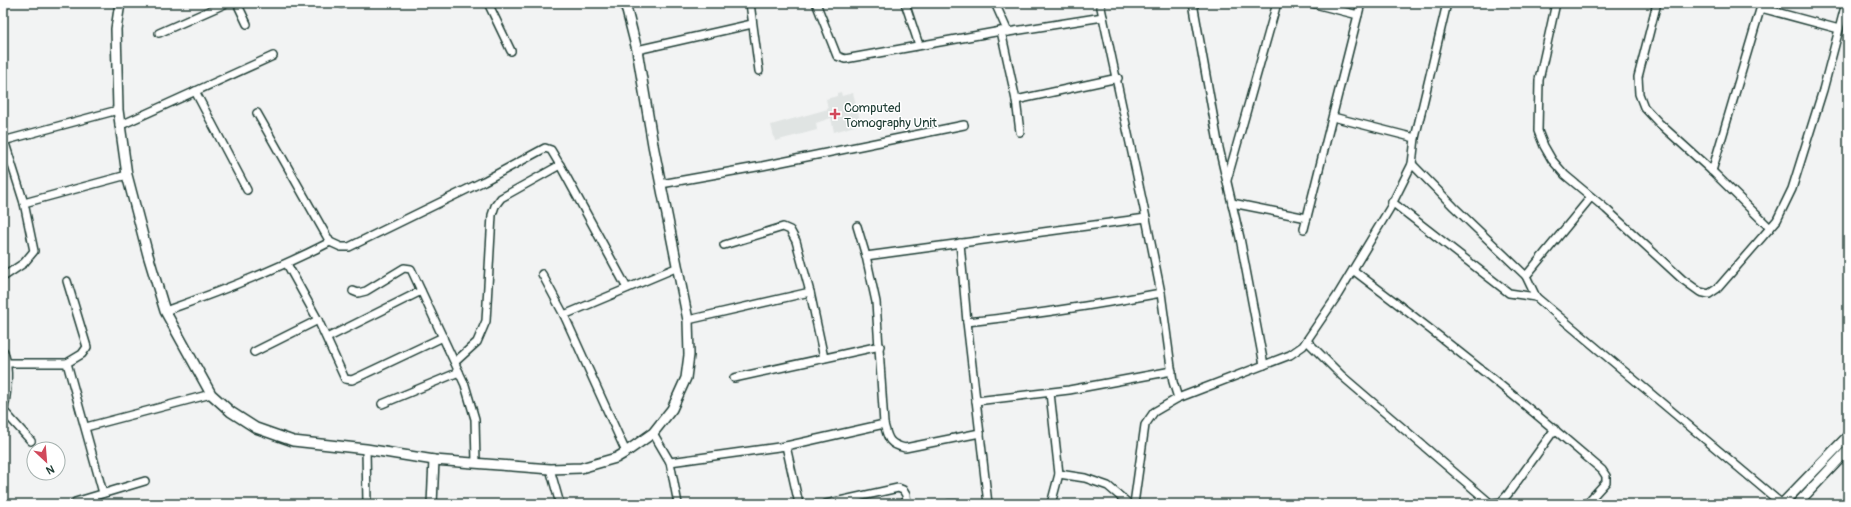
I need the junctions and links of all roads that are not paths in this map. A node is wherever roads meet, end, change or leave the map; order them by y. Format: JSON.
{"nodes":[{"id":1,"x":120,"y":3,"type":"edge"},
{"id":2,"x":228,"y":3,"type":"edge"},
{"id":3,"x":237,"y":3,"type":"edge"},
{"id":4,"x":488,"y":3,"type":"edge"},
{"id":5,"x":625,"y":3,"type":"edge"},
{"id":6,"x":750,"y":3,"type":"edge"},
{"id":7,"x":816,"y":3,"type":"edge"},
{"id":8,"x":905,"y":3,"type":"edge"},
{"id":9,"x":995,"y":3,"type":"edge"},
{"id":10,"x":1100,"y":3,"type":"edge"},
{"id":11,"x":1193,"y":3,"type":"edge"},
{"id":12,"x":1277,"y":3,"type":"edge"},
{"id":13,"x":1311,"y":3,"type":"edge"},
{"id":14,"x":1361,"y":3,"type":"edge"},
{"id":15,"x":1447,"y":3,"type":"edge"},
{"id":16,"x":1556,"y":3,"type":"edge"},
{"id":17,"x":1657,"y":3,"type":"edge"},
{"id":18,"x":1846,"y":3,"type":"edge"},
{"id":19,"x":1761,"y":6,"type":"edge"},
{"id":20,"x":1358,"y":15,"type":"junction"},
{"id":21,"x":1103,"y":17,"type":"junction"},
{"id":22,"x":247,"y":24,"type":"dead end"},
{"id":23,"x":752,"y":24,"type":"junction"},
{"id":24,"x":1839,"y":29,"type":"junction"},
{"id":25,"x":1005,"y":31,"type":"junction"},
{"id":26,"x":158,"y":33,"type":"dead end"},
{"id":27,"x":919,"y":45,"type":"junction"},
{"id":28,"x":636,"y":50,"type":"junction"},
{"id":29,"x":511,"y":51,"type":"dead end"},
{"id":30,"x":273,"y":56,"type":"dead end"},
{"id":31,"x":759,"y":71,"type":"dead end"},
{"id":32,"x":1118,"y":78,"type":"junction"},
{"id":33,"x":195,"y":92,"type":"junction"},
{"id":34,"x":1016,"y":100,"type":"junction"},
{"id":35,"x":118,"y":110,"type":"junction"},
{"id":36,"x":257,"y":113,"type":"dead end"},
{"id":37,"x":1333,"y":117,"type":"junction"},
{"id":38,"x":964,"y":125,"type":"dead end"},
{"id":39,"x":119,"y":126,"type":"junction"},
{"id":40,"x":1020,"y":132,"type":"dead end"},
{"id":41,"x":1415,"y":138,"type":"junction"},
{"id":42,"x":4,"y":140,"type":"edge"},
{"id":43,"x":1412,"y":164,"type":"junction"},
{"id":44,"x":560,"y":165,"type":"junction"},
{"id":45,"x":1712,"y":171,"type":"junction"},
{"id":46,"x":127,"y":175,"type":"junction"},
{"id":47,"x":1227,"y":182,"type":"junction"},
{"id":48,"x":661,"y":184,"type":"junction"},
{"id":49,"x":247,"y":190,"type":"dead end"},
{"id":50,"x":1591,"y":197,"type":"junction"},
{"id":51,"x":1392,"y":202,"type":"junction"},
{"id":52,"x":24,"y":203,"type":"junction"},
{"id":53,"x":1232,"y":204,"type":"junction"},
{"id":54,"x":1146,"y":218,"type":"junction"},
{"id":55,"x":1307,"y":218,"type":"junction"},
{"id":56,"x":857,"y":226,"type":"dead end"},
{"id":57,"x":1770,"y":228,"type":"junction"},
{"id":58,"x":1304,"y":229,"type":"dead end"},
{"id":59,"x":330,"y":242,"type":"junction"},
{"id":60,"x":960,"y":244,"type":"junction"},
{"id":61,"x":724,"y":245,"type":"dead end"},
{"id":62,"x":866,"y":256,"type":"junction"},
{"id":63,"x":287,"y":264,"type":"junction"},
{"id":64,"x":678,"y":267,"type":"junction"},
{"id":65,"x":1353,"y":270,"type":"junction"},
{"id":66,"x":542,"y":274,"type":"dead end"},
{"id":67,"x":1526,"y":276,"type":"junction"},
{"id":68,"x":3,"y":277,"type":"edge"},
{"id":69,"x":67,"y":281,"type":"dead end"},
{"id":70,"x":627,"y":288,"type":"junction"},
{"id":71,"x":353,"y":291,"type":"dead end"},
{"id":72,"x":422,"y":291,"type":"junction"},
{"id":73,"x":810,"y":292,"type":"junction"},
{"id":74,"x":1160,"y":293,"type":"junction"},
{"id":75,"x":1536,"y":297,"type":"junction"},
{"id":76,"x":165,"y":311,"type":"junction"},
{"id":77,"x":564,"y":315,"type":"junction"},
{"id":78,"x":318,"y":320,"type":"junction"},
{"id":79,"x":688,"y":320,"type":"junction"},
{"id":80,"x":967,"y":322,"type":"junction"},
{"id":81,"x":443,"y":337,"type":"junction"},
{"id":82,"x":326,"y":338,"type":"junction"},
{"id":83,"x":1307,"y":341,"type":"junction"},
{"id":84,"x":880,"y":346,"type":"junction"},
{"id":85,"x":3,"y":352,"type":"edge"},
{"id":86,"x":254,"y":352,"type":"dead end"},
{"id":87,"x":824,"y":358,"type":"junction"},
{"id":88,"x":6,"y":362,"type":"junction"},
{"id":89,"x":455,"y":362,"type":"junction"},
{"id":90,"x":67,"y":363,"type":"junction"},
{"id":91,"x":1264,"y":365,"type":"junction"},
{"id":92,"x":1172,"y":371,"type":"junction"},
{"id":93,"x":459,"y":372,"type":"junction"},
{"id":94,"x":734,"y":378,"type":"dead end"},
{"id":95,"x":5,"y":389,"type":"edge"},
{"id":96,"x":1050,"y":393,"type":"junction"},
{"id":97,"x":211,"y":394,"type":"junction"},
{"id":98,"x":1178,"y":398,"type":"junction"},
{"id":99,"x":976,"y":401,"type":"junction"},
{"id":100,"x":382,"y":404,"type":"dead end"},
{"id":101,"x":3,"y":410,"type":"edge"},
{"id":102,"x":884,"y":424,"type":"junction"},
{"id":103,"x":86,"y":427,"type":"junction"},
{"id":104,"x":1555,"y":430,"type":"junction"},
{"id":105,"x":653,"y":433,"type":"junction"},
{"id":106,"x":980,"y":433,"type":"junction"},
{"id":107,"x":1848,"y":436,"type":"edge"},
{"id":108,"x":31,"y":441,"type":"dead end"},
{"id":109,"x":786,"y":446,"type":"junction"},
{"id":110,"x":366,"y":449,"type":"junction"},
{"id":111,"x":1848,"y":450,"type":"edge"},
{"id":112,"x":626,"y":452,"type":"junction"},
{"id":113,"x":434,"y":460,"type":"junction"},
{"id":114,"x":670,"y":462,"type":"junction"},
{"id":115,"x":476,"y":463,"type":"junction"},
{"id":116,"x":550,"y":469,"type":"junction"},
{"id":117,"x":1059,"y":474,"type":"junction"},
{"id":118,"x":145,"y":481,"type":"dead end"},
{"id":119,"x":103,"y":493,"type":"junction"},
{"id":120,"x":75,"y":502,"type":"dead end"},
{"id":121,"x":367,"y":504,"type":"edge"},
{"id":122,"x":432,"y":504,"type":"edge"},
{"id":123,"x":560,"y":504,"type":"edge"},
{"id":124,"x":678,"y":504,"type":"edge"},
{"id":125,"x":799,"y":504,"type":"edge"},
{"id":126,"x":826,"y":504,"type":"edge"},
{"id":127,"x":907,"y":504,"type":"edge"},
{"id":128,"x":949,"y":504,"type":"edge"},
{"id":129,"x":955,"y":504,"type":"edge"},
{"id":130,"x":988,"y":504,"type":"edge"},
{"id":131,"x":1051,"y":504,"type":"edge"},
{"id":132,"x":1129,"y":504,"type":"edge"},
{"id":133,"x":1134,"y":504,"type":"edge"},
{"id":134,"x":1586,"y":504,"type":"edge"},
{"id":135,"x":1782,"y":504,"type":"edge"},
{"id":136,"x":1797,"y":504,"type":"edge"}],
"edges":[{"from":1,"to":35,"type":"street"},
{"from":2,"to":26,"type":"street"},
{"from":3,"to":22,"type":"street"},
{"from":4,"to":29,"type":"street"},
{"from":5,"to":28,"type":"street"},
{"from":6,"to":23,"type":"street"},
{"from":7,"to":27,"type":"street"},
{"from":8,"to":27,"type":"street"},
{"from":9,"to":25,"type":"street"},
{"from":10,"to":21,"type":"street"},
{"from":11,"to":47,"type":"street"},
{"from":12,"to":47,"type":"street"},
{"from":13,"to":20,"type":"street"},
{"from":14,"to":20,"type":"street"},
{"from":15,"to":41,"type":"street"},
{"from":16,"to":50,"type":"street"},
{"from":17,"to":45,"type":"street"},
{"from":18,"to":24,"type":"street"},
{"from":19,"to":24,"type":"street"},
{"from":19,"to":45,"type":"street"},
{"from":20,"to":37,"type":"street"},
{"from":21,"to":25,"type":"street"},
{"from":21,"to":32,"type":"street"},
{"from":23,"to":28,"type":"street"},
{"from":23,"to":31,"type":"street"},
{"from":24,"to":57,"type":"street"},
{"from":25,"to":27,"type":"street"},
{"from":25,"to":34,"type":"street"},
{"from":28,"to":48,"type":"street"},
{"from":30,"to":33,"type":"street"},
{"from":32,"to":34,"type":"street"},
{"from":32,"to":54,"type":"street"},
{"from":33,"to":39,"type":"street"},
{"from":33,"to":49,"type":"street"},
{"from":34,"to":40,"type":"street"},
{"from":35,"to":39,"type":"street"},
{"from":35,"to":42,"type":"street"},
{"from":36,"to":59,"type":"street"},
{"from":37,"to":41,"type":"street"},
{"from":37,"to":55,"type":"street"},
{"from":38,"to":48,"type":"street"},
{"from":39,"to":46,"type":"street"},
{"from":41,"to":43,"type":"street"},
{"from":42,"to":52,"type":"street"},
{"from":43,"to":51,"type":"street"},
{"from":43,"to":67,"type":"street"},
{"from":44,"to":59,"type":"street"},
{"from":44,"to":70,"type":"street"},
{"from":44,"to":89,"type":"street"},
{"from":45,"to":57,"type":"street"},
{"from":46,"to":52,"type":"street"},
{"from":46,"to":76,"type":"street"},
{"from":47,"to":53,"type":"street"},
{"from":48,"to":64,"type":"street"},
{"from":50,"to":57,"type":"street"},
{"from":50,"to":67,"type":"street"},
{"from":51,"to":65,"type":"street"},
{"from":51,"to":75,"type":"street"},
{"from":52,"to":68,"type":"street"},
{"from":53,"to":55,"type":"street"},
{"from":53,"to":91,"type":"street"},
{"from":54,"to":60,"type":"street"},
{"from":54,"to":74,"type":"street"},
{"from":55,"to":58,"type":"street"},
{"from":56,"to":62,"type":"street"},
{"from":59,"to":63,"type":"street"},
{"from":60,"to":62,"type":"street"},
{"from":60,"to":80,"type":"street"},
{"from":61,"to":73,"type":"street"},
{"from":62,"to":84,"type":"street"},
{"from":63,"to":76,"type":"street"},
{"from":63,"to":78,"type":"street"},
{"from":64,"to":70,"type":"street"},
{"from":64,"to":79,"type":"street"},
{"from":65,"to":83,"type":"street"},
{"from":65,"to":104,"type":"street"},
{"from":66,"to":77,"type":"street"},
{"from":67,"to":75,"type":"street"},
{"from":69,"to":90,"type":"street"},
{"from":70,"to":77,"type":"street"},
{"from":71,"to":72,"type":"street"},
{"from":72,"to":81,"type":"street"},
{"from":72,"to":82,"type":"street"},
{"from":73,"to":79,"type":"street"},
{"from":73,"to":87,"type":"street"},
{"from":74,"to":80,"type":"street"},
{"from":74,"to":92,"type":"street"},
{"from":75,"to":135,"type":"street"},
{"from":76,"to":97,"type":"street"},
{"from":77,"to":112,"type":"street"},
{"from":78,"to":82,"type":"street"},
{"from":78,"to":86,"type":"street"},
{"from":79,"to":105,"type":"street"},
{"from":80,"to":99,"type":"street"},
{"from":81,"to":82,"type":"street"},
{"from":81,"to":89,"type":"street"},
{"from":83,"to":91,"type":"street"},
{"from":83,"to":104,"type":"street"},
{"from":84,"to":87,"type":"street"},
{"from":84,"to":102,"type":"street"},
{"from":85,"to":88,"type":"street"},
{"from":87,"to":94,"type":"street"},
{"from":88,"to":90,"type":"street"},
{"from":88,"to":95,"type":"street"},
{"from":89,"to":93,"type":"street"},
{"from":90,"to":103,"type":"street"},
{"from":91,"to":98,"type":"street"},
{"from":92,"to":96,"type":"street"},
{"from":92,"to":98,"type":"street"},
{"from":93,"to":100,"type":"street"},
{"from":93,"to":115,"type":"street"},
{"from":95,"to":101,"type":"street"},
{"from":96,"to":99,"type":"street"},
{"from":96,"to":117,"type":"street"},
{"from":97,"to":103,"type":"street"},
{"from":97,"to":110,"type":"street"},
{"from":98,"to":133,"type":"street"},
{"from":99,"to":106,"type":"street"},
{"from":101,"to":108,"type":"street"},
{"from":102,"to":106,"type":"street"},
{"from":102,"to":109,"type":"street"},
{"from":103,"to":119,"type":"street"},
{"from":104,"to":134,"type":"street"},
{"from":105,"to":112,"type":"street"},
{"from":105,"to":114,"type":"street"},
{"from":106,"to":130,"type":"street"},
{"from":107,"to":135,"type":"street"},
{"from":109,"to":114,"type":"street"},
{"from":109,"to":125,"type":"street"},
{"from":110,"to":113,"type":"street"},
{"from":110,"to":121,"type":"street"},
{"from":111,"to":136,"type":"street"},
{"from":112,"to":116,"type":"street"},
{"from":113,"to":115,"type":"street"},
{"from":113,"to":122,"type":"street"},
{"from":114,"to":124,"type":"street"},
{"from":115,"to":116,"type":"street"},
{"from":116,"to":123,"type":"street"},
{"from":117,"to":131,"type":"street"},
{"from":117,"to":132,"type":"street"},
{"from":118,"to":119,"type":"street"},
{"from":119,"to":120,"type":"street"},
{"from":126,"to":127,"type":"street"},
{"from":128,"to":129,"type":"street"}]}
